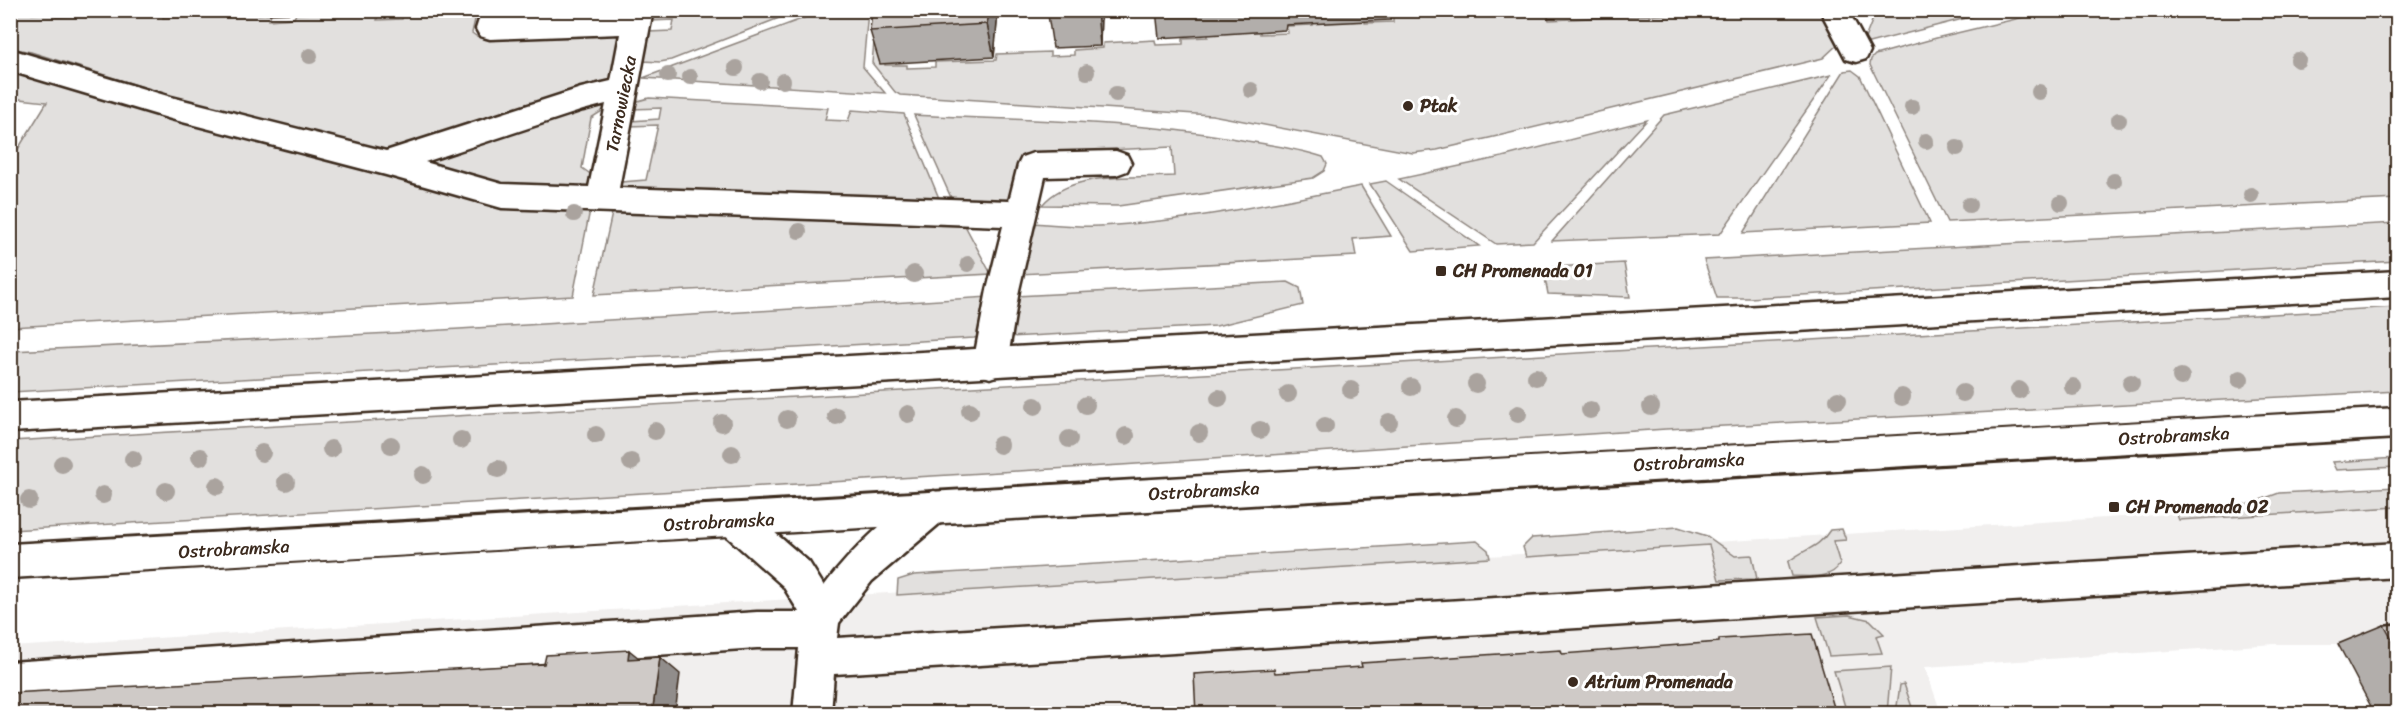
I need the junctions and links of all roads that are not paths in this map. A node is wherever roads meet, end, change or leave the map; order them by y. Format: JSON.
{"nodes":[{"id":1,"x":1834,"y":10,"type":"edge"},
{"id":2,"x":493,"y":15,"type":"dead end"},
{"id":3,"x":638,"y":17,"type":"edge"},
{"id":4,"x":1856,"y":51,"type":"dead end"},
{"id":5,"x":10,"y":60,"type":"edge"},
{"id":6,"x":624,"y":89,"type":"junction"},
{"id":7,"x":386,"y":163,"type":"junction"},
{"id":8,"x":1116,"y":163,"type":"dead end"},
{"id":9,"x":602,"y":198,"type":"junction"},
{"id":10,"x":1021,"y":213,"type":"junction"},
{"id":11,"x":2397,"y":284,"type":"edge"},
{"id":12,"x":990,"y":364,"type":"junction"},
{"id":13,"x":10,"y":417,"type":"edge"},
{"id":14,"x":2397,"y":423,"type":"edge"},
{"id":15,"x":934,"y":507,"type":"junction"},
{"id":16,"x":735,"y":521,"type":"junction"},
{"id":17,"x":2397,"y":560,"type":"edge"},
{"id":18,"x":10,"y":561,"type":"edge"},
{"id":19,"x":819,"y":634,"type":"junction"},
{"id":20,"x":10,"y":681,"type":"edge"},
{"id":21,"x":812,"y":714,"type":"edge"}],
"edges":[{"from":1,"to":4,"type":"main road"},
{"from":2,"to":3,"type":"main road"},
{"from":3,"to":6,"type":"main road","name":"Tarnowiecka"},
{"from":5,"to":7,"type":"main road"},
{"from":6,"to":7,"type":"main road"},
{"from":6,"to":9,"type":"main road","name":"Tarnowiecka"},
{"from":7,"to":9,"type":"main road"},
{"from":8,"to":10,"type":"main road"},
{"from":9,"to":10,"type":"main road"},
{"from":10,"to":12,"type":"main road"},
{"from":11,"to":12,"type":"main road"},
{"from":12,"to":13,"type":"main road"},
{"from":14,"to":15,"type":"main road","name":"Ostrobramska"},
{"from":15,"to":16,"type":"main road","name":"Ostrobramska"},
{"from":15,"to":19,"type":"main road"},
{"from":16,"to":18,"type":"main road","name":"Ostrobramska"},
{"from":16,"to":19,"type":"main road"},
{"from":17,"to":19,"type":"main road"},
{"from":19,"to":20,"type":"main road"},
{"from":19,"to":21,"type":"main road"}]}
